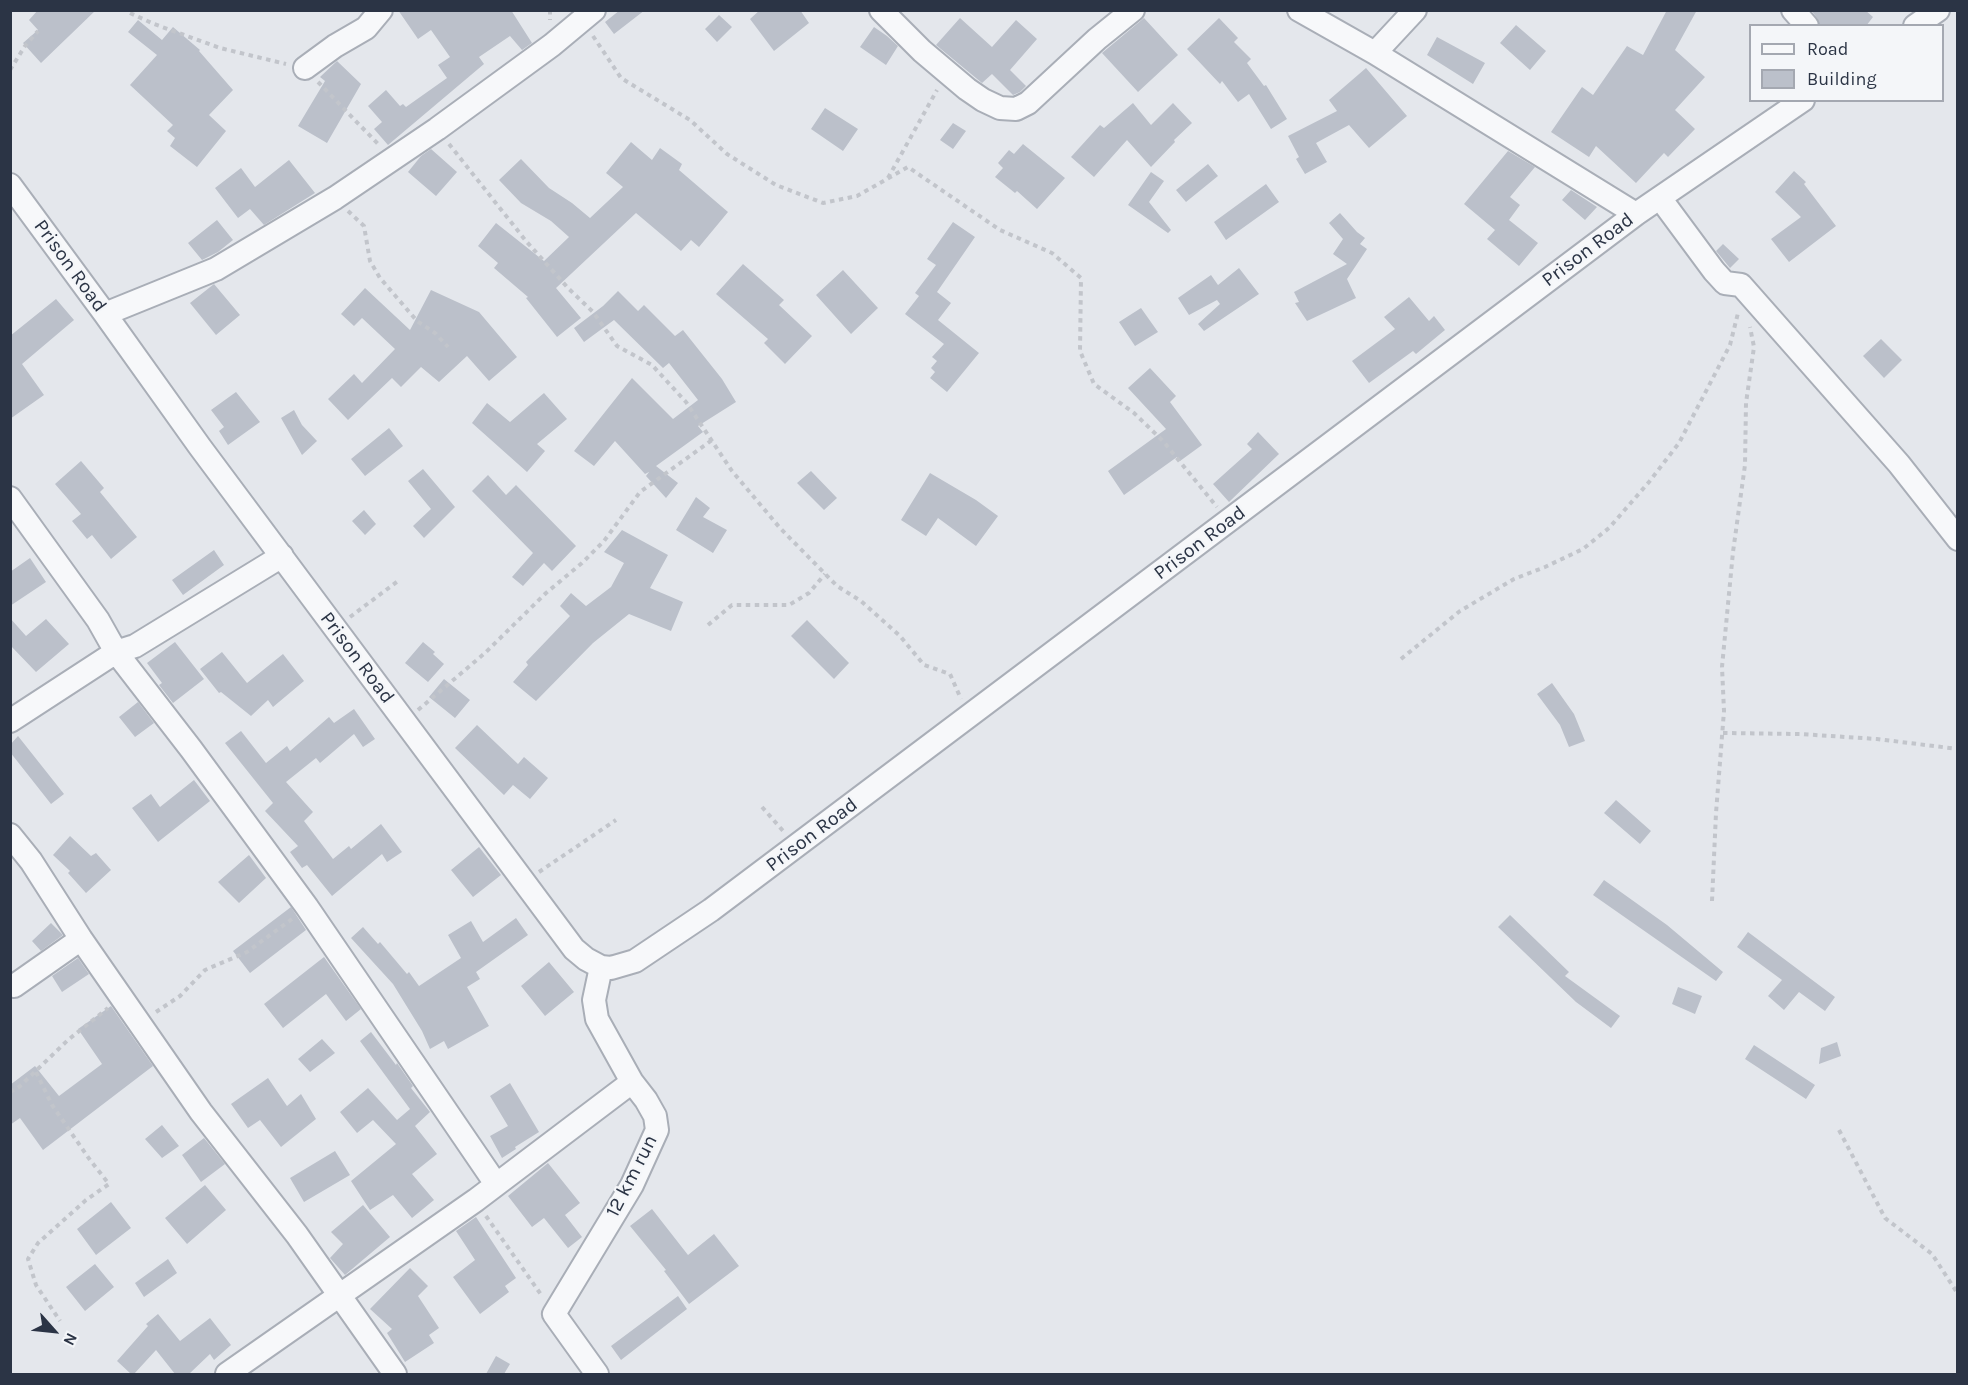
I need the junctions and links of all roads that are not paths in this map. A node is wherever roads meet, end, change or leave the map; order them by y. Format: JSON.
{"nodes":[{"id":1,"x":381,"y":10,"type":"edge"},
{"id":2,"x":881,"y":10,"type":"edge"},
{"id":3,"x":1133,"y":10,"type":"edge"},
{"id":4,"x":1299,"y":10,"type":"edge"},
{"id":5,"x":1415,"y":10,"type":"edge"},
{"id":6,"x":1793,"y":10,"type":"edge"},
{"id":7,"x":1938,"y":10,"type":"edge"},
{"id":8,"x":588,"y":15,"type":"edge"},
{"id":9,"x":1805,"y":24,"type":"edge"},
{"id":10,"x":1918,"y":24,"type":"edge"},
{"id":11,"x":1375,"y":53,"type":"junction"},
{"id":12,"x":304,"y":68,"type":"road end"},
{"id":13,"x":1800,"y":102,"type":"edge"},
{"id":14,"x":10,"y":186,"type":"edge"},
{"id":15,"x":1660,"y":198,"type":"junction"},
{"id":16,"x":1636,"y":214,"type":"junction"},
{"id":17,"x":105,"y":314,"type":"junction"},
{"id":18,"x":10,"y":498,"type":"edge"},
{"id":19,"x":1958,"y":539,"type":"edge"},
{"id":20,"x":282,"y":556,"type":"junction"},
{"id":21,"x":116,"y":652,"type":"junction"},
{"id":22,"x":10,"y":721,"type":"edge"},
{"id":23,"x":10,"y":835,"type":"edge"},
{"id":24,"x":81,"y":939,"type":"junction"},
{"id":25,"x":601,"y":967,"type":"junction"},
{"id":26,"x":14,"y":986,"type":"dead end"},
{"id":27,"x":632,"y":1082,"type":"junction"},
{"id":28,"x":496,"y":1184,"type":"junction"},
{"id":29,"x":340,"y":1295,"type":"junction"},
{"id":30,"x":227,"y":1374,"type":"edge"},
{"id":31,"x":395,"y":1374,"type":"edge"},
{"id":32,"x":597,"y":1374,"type":"edge"}],
"edges":[{"from":1,"to":12,"type":"street"},
{"from":2,"to":3,"type":"street"},
{"from":4,"to":11,"type":"street"},
{"from":5,"to":11,"type":"street"},
{"from":6,"to":9,"type":"street"},
{"from":7,"to":10,"type":"street"},
{"from":8,"to":17,"type":"street"},
{"from":11,"to":16,"type":"street"},
{"from":13,"to":15,"type":"street","name":"Prison Road"},
{"from":14,"to":17,"type":"street","name":"Prison Road"},
{"from":15,"to":16,"type":"street","name":"Prison Road"},
{"from":15,"to":19,"type":"street"},
{"from":16,"to":25,"type":"street","name":"Prison Road"},
{"from":17,"to":20,"type":"street","name":"Prison Road"},
{"from":18,"to":21,"type":"street"},
{"from":20,"to":21,"type":"street"},
{"from":20,"to":25,"type":"street","name":"Prison Road"},
{"from":21,"to":22,"type":"street"},
{"from":21,"to":28,"type":"street"},
{"from":23,"to":24,"type":"street"},
{"from":24,"to":26,"type":"street"},
{"from":24,"to":29,"type":"street"},
{"from":25,"to":27,"type":"street","name":"12 km run"},
{"from":27,"to":28,"type":"street"},
{"from":27,"to":32,"type":"street","name":"12 km run"},
{"from":28,"to":29,"type":"street"},
{"from":29,"to":30,"type":"street"},
{"from":29,"to":31,"type":"street"}]}
